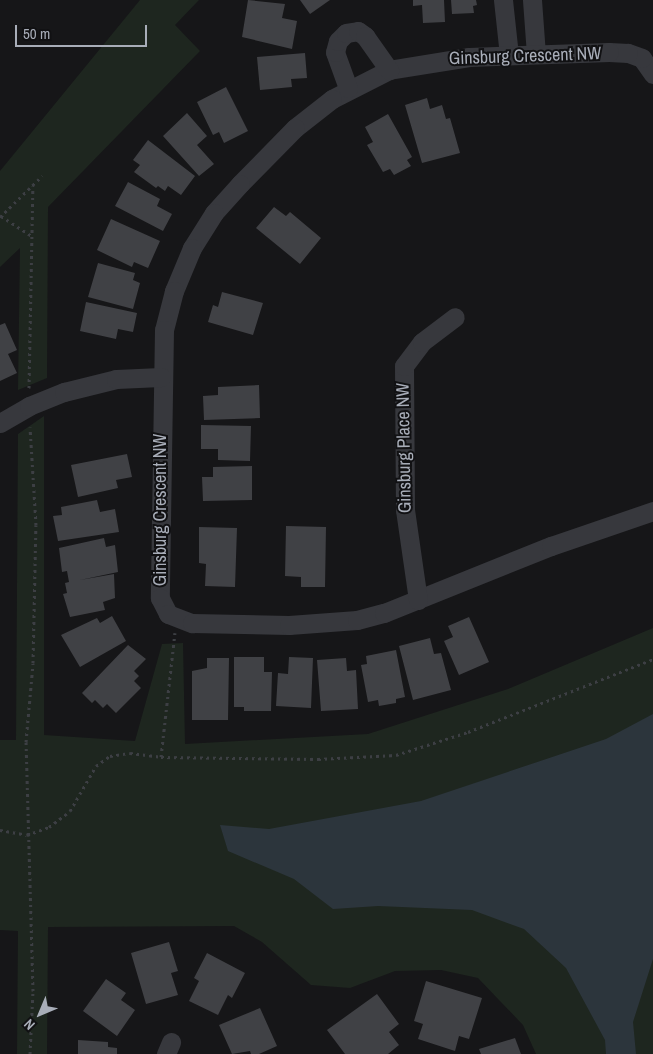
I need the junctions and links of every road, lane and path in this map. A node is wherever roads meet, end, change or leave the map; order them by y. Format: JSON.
{"nodes":[{"id":1,"x":503,"y":0,"type":"edge"},
{"id":2,"x":532,"y":0,"type":"edge"},
{"id":3,"x":536,"y":54,"type":"junction"},
{"id":4,"x":509,"y":55,"type":"junction"},
{"id":5,"x":389,"y":70,"type":"junction"},
{"id":6,"x":653,"y":74,"type":"edge"},
{"id":7,"x":348,"y":88,"type":"junction"},
{"id":8,"x":42,"y":176,"type":"dead end"},
{"id":9,"x":34,"y":186,"type":"junction"},
{"id":10,"x":0,"y":216,"type":"edge"},
{"id":11,"x":34,"y":238,"type":"junction"},
{"id":12,"x":456,"y":317,"type":"dead end"},
{"id":13,"x":161,"y":377,"type":"junction"},
{"id":14,"x":28,"y":406,"type":"junction"},
{"id":15,"x":0,"y":423,"type":"edge"},
{"id":16,"x":653,"y":511,"type":"edge"},
{"id":17,"x":418,"y":600,"type":"junction"},
{"id":18,"x":179,"y":620,"type":"junction"},
{"id":19,"x":653,"y":659,"type":"edge"},
{"id":20,"x":161,"y":757,"type":"junction"},
{"id":21,"x":0,"y":830,"type":"edge"},
{"id":22,"x":26,"y":835,"type":"junction"},
{"id":23,"x":30,"y":1054,"type":"edge"}],
"edges":[{"from":1,"to":4,"type":"street"},
{"from":2,"to":3,"type":"street"},
{"from":3,"to":4,"type":"street","name":"Ginsburg Crescent NW"},
{"from":3,"to":6,"type":"street","name":"Ginsburg Crescent NW"},
{"from":4,"to":5,"type":"street","name":"Ginsburg Crescent NW"},
{"from":5,"to":7,"type":"street","name":"Ginsburg Crescent NW"},
{"from":5,"to":7,"type":"street"},
{"from":7,"to":13,"type":"street","name":"Ginsburg Crescent NW"},
{"from":8,"to":9,"type":"path"},
{"from":9,"to":10,"type":"path"},
{"from":9,"to":11,"type":"path"},
{"from":10,"to":11,"type":"path"},
{"from":11,"to":14,"type":"path"},
{"from":12,"to":17,"type":"street","name":"Ginsburg Place NW"},
{"from":13,"to":14,"type":"street"},
{"from":13,"to":18,"type":"street","name":"Ginsburg Crescent NW"},
{"from":14,"to":15,"type":"street"},
{"from":14,"to":22,"type":"path"},
{"from":16,"to":17,"type":"street"},
{"from":17,"to":18,"type":"street"},
{"from":18,"to":20,"type":"path"},
{"from":19,"to":20,"type":"path"},
{"from":20,"to":22,"type":"path"},
{"from":21,"to":22,"type":"path"},
{"from":22,"to":23,"type":"path"}]}
